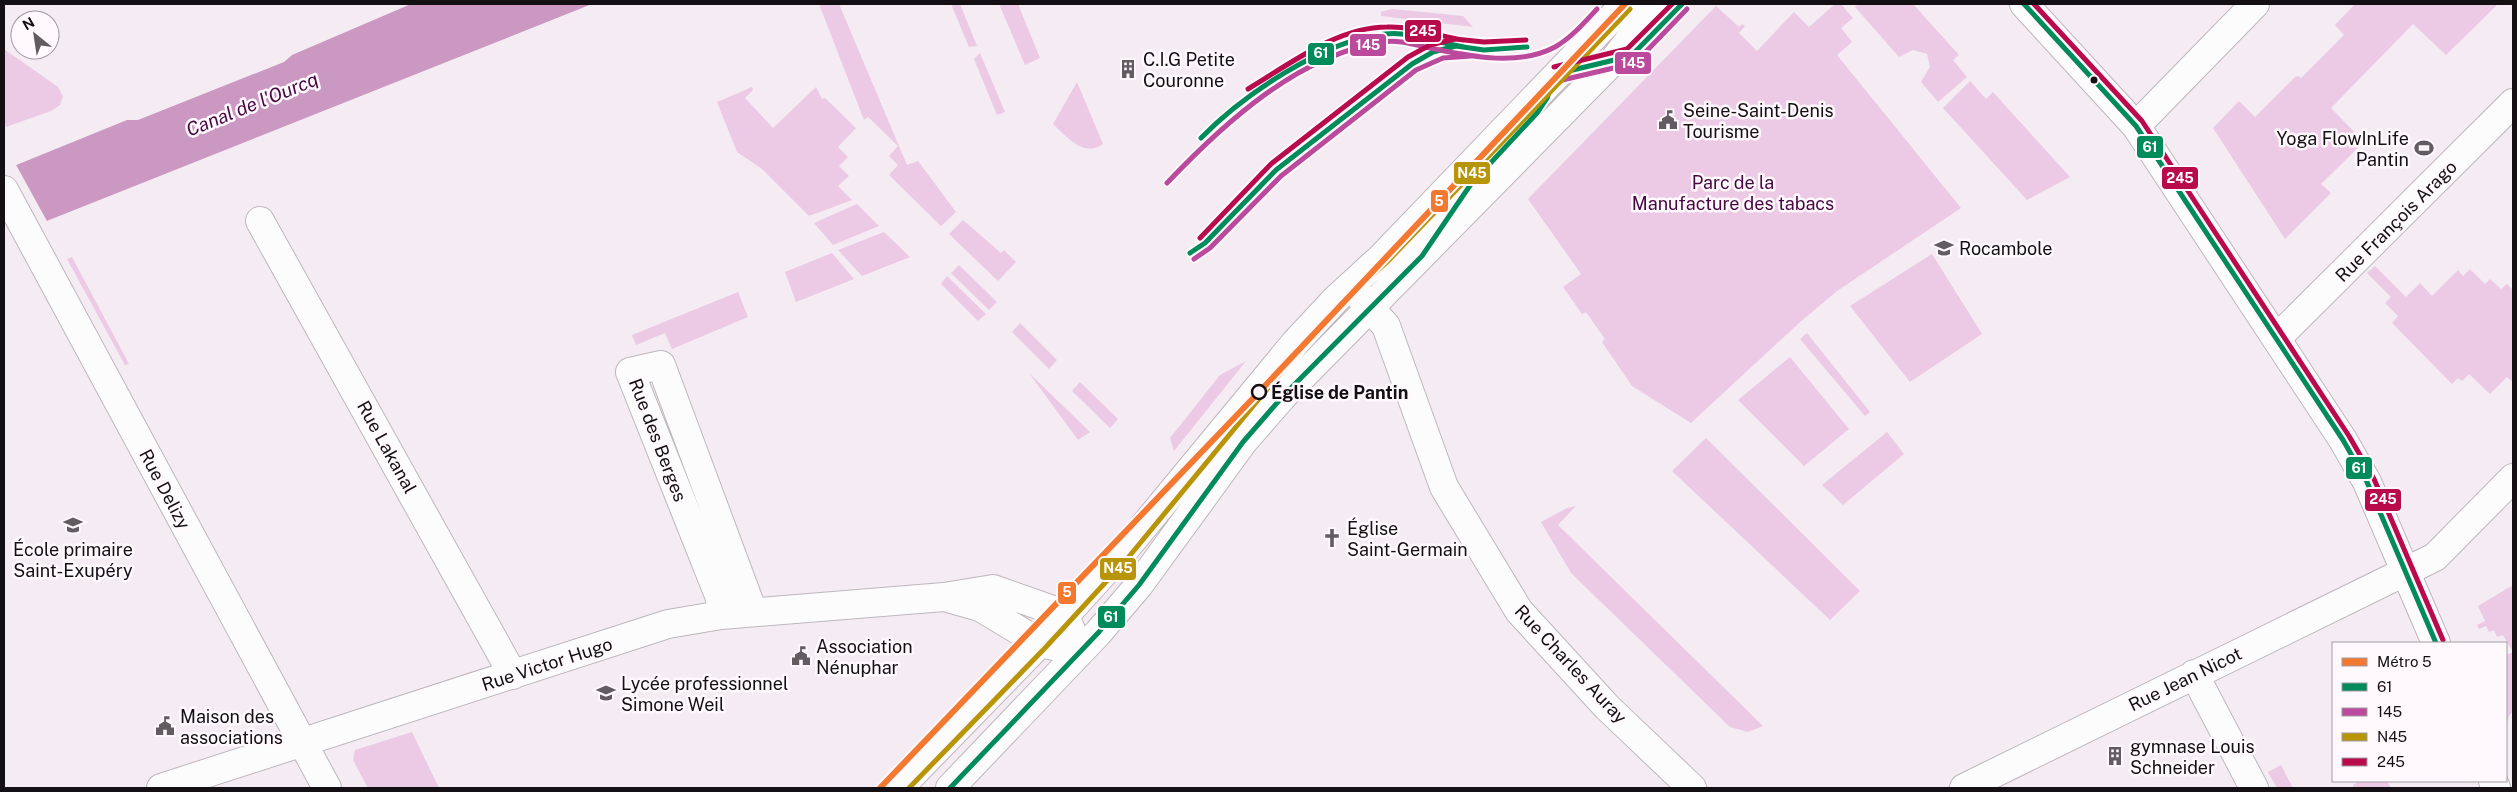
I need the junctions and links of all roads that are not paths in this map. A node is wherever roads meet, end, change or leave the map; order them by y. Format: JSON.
{"nodes":[{"id":1,"x":1625,"y":4,"type":"edge"},
{"id":2,"x":1657,"y":4,"type":"edge"},
{"id":3,"x":2024,"y":4,"type":"edge"},
{"id":4,"x":2255,"y":4,"type":"edge"},
{"id":5,"x":2513,"y":103,"type":"edge"},
{"id":6,"x":2136,"y":126,"type":"junction"},
{"id":7,"x":4,"y":190,"type":"edge"},
{"id":8,"x":260,"y":220,"type":"dead end"},
{"id":9,"x":1351,"y":286,"type":"junction"},
{"id":10,"x":1370,"y":307,"type":"junction"},
{"id":11,"x":2277,"y":338,"type":"junction"},
{"id":12,"x":2513,"y":478,"type":"edge"},
{"id":13,"x":2406,"y":570,"type":"junction"},
{"id":14,"x":944,"y":597,"type":"junction"},
{"id":15,"x":753,"y":612,"type":"junction"},
{"id":16,"x":1064,"y":614,"type":"junction"},
{"id":17,"x":721,"y":615,"type":"junction"},
{"id":18,"x":2436,"y":642,"type":"edge"},
{"id":19,"x":1040,"y":643,"type":"junction"},
{"id":20,"x":1080,"y":651,"type":"junction"},
{"id":21,"x":2194,"y":674,"type":"junction"},
{"id":22,"x":513,"y":675,"type":"junction"},
{"id":23,"x":301,"y":742,"type":"junction"},
{"id":24,"x":161,"y":788,"type":"edge"},
{"id":25,"x":327,"y":788,"type":"edge"},
{"id":26,"x":899,"y":788,"type":"edge"},
{"id":27,"x":950,"y":788,"type":"edge"},
{"id":28,"x":1692,"y":788,"type":"edge"},
{"id":29,"x":1964,"y":788,"type":"edge"},
{"id":30,"x":2254,"y":788,"type":"edge"}],
"edges":[{"from":1,"to":9,"type":"street"},
{"from":2,"to":10,"type":"street"},
{"from":3,"to":6,"type":"street"},
{"from":4,"to":6,"type":"street"},
{"from":5,"to":11,"type":"street","name":"Rue François Arago"},
{"from":6,"to":11,"type":"street"},
{"from":7,"to":23,"type":"street","name":"Rue Delizy"},
{"from":8,"to":22,"type":"street","name":"Rue Lakanal"},
{"from":9,"to":10,"type":"street","name":"Rue Charles Auray"},
{"from":9,"to":16,"type":"street"},
{"from":10,"to":20,"type":"street"},
{"from":10,"to":28,"type":"street","name":"Rue Charles Auray"},
{"from":11,"to":13,"type":"street"},
{"from":12,"to":13,"type":"street","name":"Rue Jean Nicot"},
{"from":13,"to":18,"type":"street"},
{"from":13,"to":21,"type":"street","name":"Rue Jean Nicot"},
{"from":14,"to":15,"type":"street","name":"Rue Victor Hugo"},
{"from":14,"to":16,"type":"street","name":"Rue Victor Hugo"},
{"from":14,"to":19,"type":"street","name":"Rue Victor Hugo"},
{"from":15,"to":17,"type":"street","name":"Rue Victor Hugo"},
{"from":15,"to":17,"type":"street","name":"Rue des Berges"},
{"from":16,"to":19,"type":"street"},
{"from":16,"to":20,"type":"street"},
{"from":17,"to":22,"type":"street","name":"Rue Victor Hugo"},
{"from":19,"to":20,"type":"street","name":"Rue Victor Hugo"},
{"from":19,"to":26,"type":"street"},
{"from":20,"to":27,"type":"street"},
{"from":21,"to":29,"type":"street","name":"Rue Jean Nicot"},
{"from":21,"to":30,"type":"street"},
{"from":22,"to":23,"type":"street","name":"Rue Victor Hugo"},
{"from":23,"to":24,"type":"street","name":"Rue Victor Hugo"},
{"from":23,"to":25,"type":"street","name":"Rue Delizy"}]}
